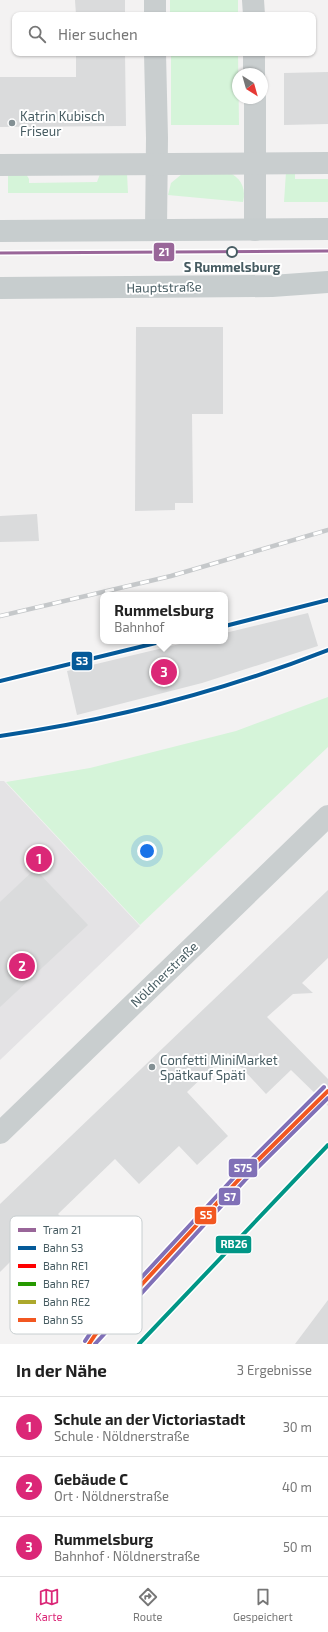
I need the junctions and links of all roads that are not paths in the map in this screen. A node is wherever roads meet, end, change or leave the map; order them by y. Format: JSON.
{"nodes":[{"id":1,"x":155,"y":0,"type":"edge"},
{"id":2,"x":253,"y":0,"type":"edge"},
{"id":3,"x":155,"y":12,"type":"edge"},
{"id":4,"x":254,"y":12,"type":"edge"},
{"id":5,"x":155,"y":56,"type":"edge"},
{"id":6,"x":254,"y":56,"type":"edge"},
{"id":7,"x":254,"y":68,"type":"edge"},
{"id":8,"x":255,"y":104,"type":"edge"},
{"id":9,"x":328,"y":163,"type":"edge"},
{"id":10,"x":157,"y":164,"type":"junction"},
{"id":11,"x":256,"y":164,"type":"junction"},
{"id":12,"x":0,"y":165,"type":"edge"},
{"id":13,"x":156,"y":229,"type":"junction"},
{"id":14,"x":328,"y":229,"type":"edge"},
{"id":15,"x":255,"y":230,"type":"junction"},
{"id":16,"x":0,"y":231,"type":"edge"},
{"id":17,"x":328,"y":282,"type":"edge"},
{"id":18,"x":0,"y":288,"type":"edge"},
{"id":19,"x":328,"y":816,"type":"edge"},
{"id":20,"x":0,"y":1133,"type":"edge"}],
"edges":[{"from":1,"to":3,"type":"street"},
{"from":2,"to":4,"type":"street"},
{"from":5,"to":10,"type":"street"},
{"from":6,"to":7,"type":"street"},
{"from":8,"to":11,"type":"street"},
{"from":9,"to":11,"type":"street"},
{"from":10,"to":11,"type":"street"},
{"from":10,"to":12,"type":"street"},
{"from":10,"to":13,"type":"street"},
{"from":11,"to":15,"type":"street"},
{"from":13,"to":15,"type":"main road"},
{"from":13,"to":16,"type":"main road"},
{"from":14,"to":15,"type":"main road"},
{"from":17,"to":18,"type":"main road","name":"Hauptstraße"},
{"from":19,"to":20,"type":"street","name":"Nöldnerstraße"}]}
